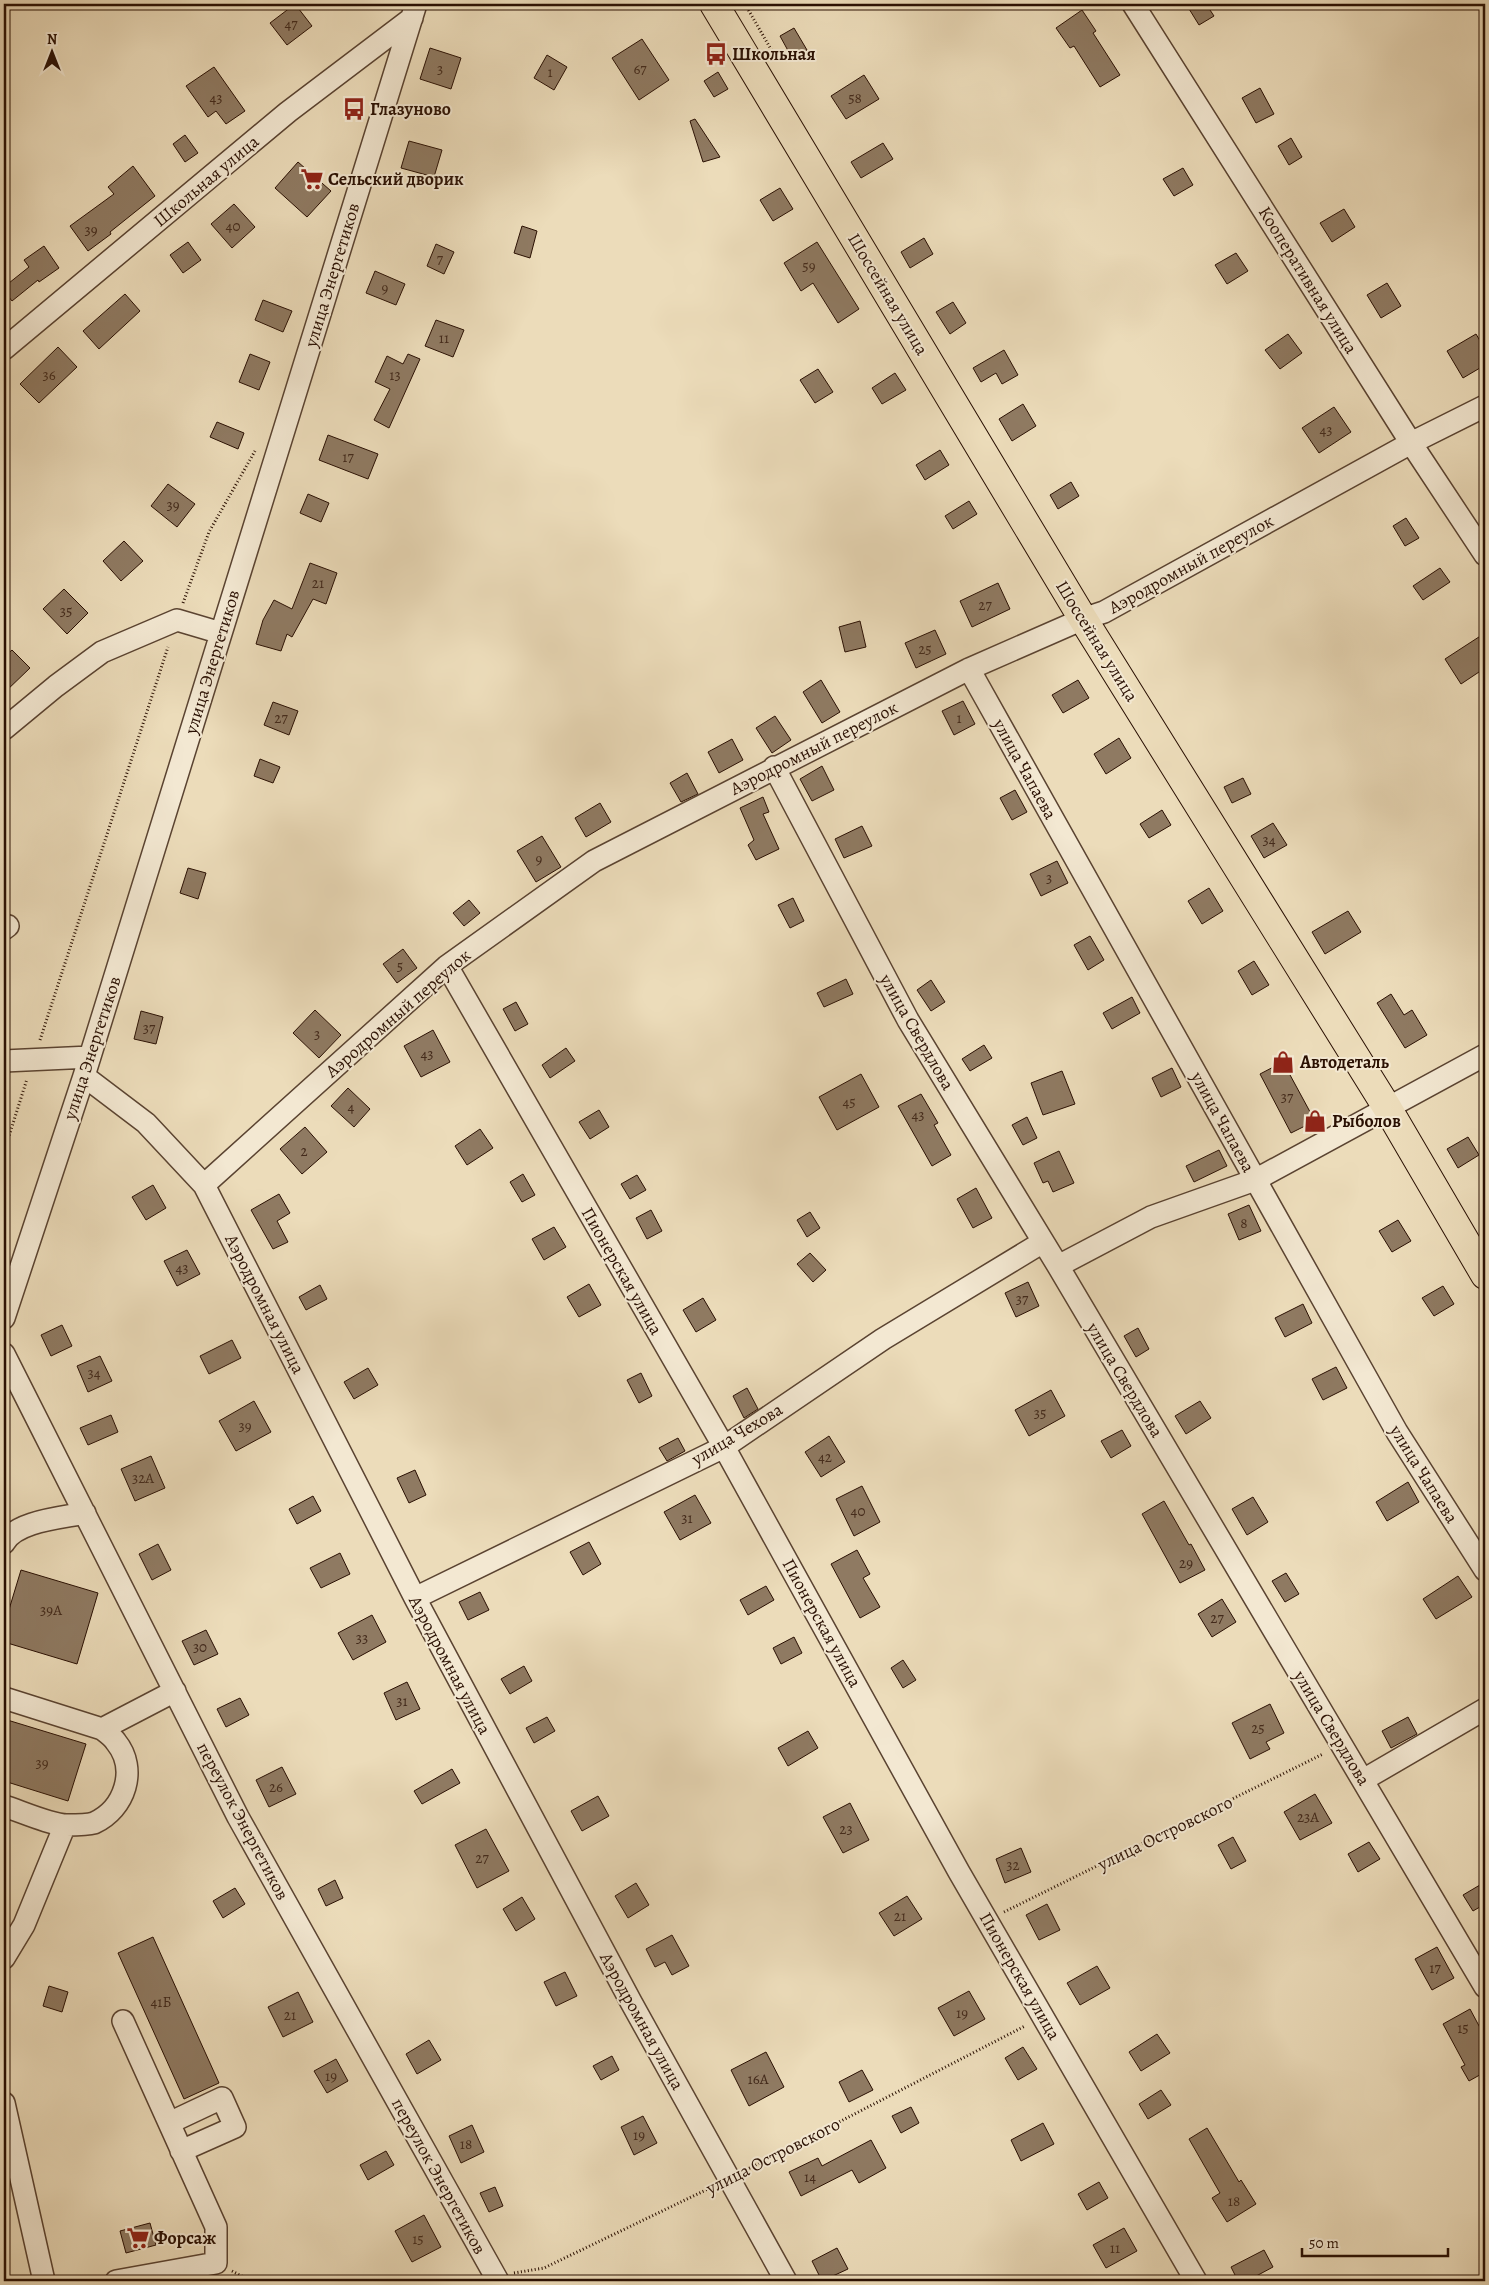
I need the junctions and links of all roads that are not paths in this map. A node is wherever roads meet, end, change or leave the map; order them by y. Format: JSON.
{"nodes":[{"id":1,"x":714,"y":4,"type":"edge"},
{"id":2,"x":1133,"y":4,"type":"edge"},
{"id":3,"x":414,"y":11,"type":"edge"},
{"id":4,"x":4,"y":349,"type":"edge"},
{"id":5,"x":1485,"y":406,"type":"edge"},
{"id":6,"x":1411,"y":444,"type":"junction"},
{"id":7,"x":1485,"y":555,"type":"edge"},
{"id":8,"x":1083,"y":619,"type":"junction"},
{"id":9,"x":221,"y":634,"type":"junction"},
{"id":10,"x":969,"y":669,"type":"junction"},
{"id":11,"x":4,"y":729,"type":"edge"},
{"id":12,"x":774,"y":768,"type":"junction"},
{"id":13,"x":446,"y":966,"type":"junction"},
{"id":14,"x":1485,"y":1055,"type":"edge"},
{"id":15,"x":4,"y":1061,"type":"edge"},
{"id":16,"x":87,"y":1066,"type":"junction"},
{"id":17,"x":1388,"y":1109,"type":"junction"},
{"id":18,"x":1255,"y":1180,"type":"junction"},
{"id":19,"x":204,"y":1185,"type":"junction"},
{"id":20,"x":1043,"y":1242,"type":"junction"},
{"id":21,"x":1058,"y":1266,"type":"junction"},
{"id":22,"x":1485,"y":1275,"type":"edge"},
{"id":23,"x":4,"y":1318,"type":"edge"},
{"id":24,"x":4,"y":1354,"type":"edge"},
{"id":25,"x":724,"y":1447,"type":"junction"},
{"id":26,"x":84,"y":1513,"type":"junction"},
{"id":27,"x":4,"y":1543,"type":"edge"},
{"id":28,"x":1485,"y":1570,"type":"edge"},
{"id":29,"x":415,"y":1598,"type":"junction"},
{"id":30,"x":175,"y":1691,"type":"junction"},
{"id":31,"x":4,"y":1698,"type":"edge"},
{"id":32,"x":1485,"y":1709,"type":"edge"},
{"id":33,"x":102,"y":1729,"type":"junction"},
{"id":34,"x":1363,"y":1780,"type":"junction"},
{"id":35,"x":4,"y":1806,"type":"edge"},
{"id":36,"x":65,"y":1825,"type":"junction"},
{"id":37,"x":4,"y":1958,"type":"edge"},
{"id":38,"x":1485,"y":1987,"type":"edge"},
{"id":39,"x":123,"y":2020,"type":"dead end"},
{"id":40,"x":4,"y":2103,"type":"edge"},
{"id":41,"x":169,"y":2123,"type":"junction"},
{"id":42,"x":181,"y":2151,"type":"junction"},
{"id":43,"x":496,"y":2279,"type":"edge"},
{"id":44,"x":44,"y":2281,"type":"edge"},
{"id":45,"x":116,"y":2281,"type":"edge"},
{"id":46,"x":786,"y":2281,"type":"edge"},
{"id":47,"x":1196,"y":2281,"type":"edge"}],
"edges":[{"from":1,"to":8,"type":"main road","name":"Шоссейная улица"},
{"from":2,"to":6,"type":"street","name":"Кооперативная улица"},
{"from":3,"to":4,"type":"street","name":"Школьная улица"},
{"from":3,"to":9,"type":"street","name":"улица Энергетиков"},
{"from":5,"to":6,"type":"street","name":"Аэродромный переулок"},
{"from":6,"to":7,"type":"street","name":"Кооперативная улица"},
{"from":6,"to":8,"type":"street","name":"Аэродромный переулок"},
{"from":8,"to":10,"type":"street","name":"Аэродромный переулок"},
{"from":8,"to":17,"type":"main road","name":"Шоссейная улица"},
{"from":9,"to":11,"type":"street"},
{"from":9,"to":16,"type":"street","name":"улица Энергетиков"},
{"from":10,"to":12,"type":"street","name":"Аэродромный переулок"},
{"from":10,"to":18,"type":"street","name":"улица Чапаева"},
{"from":12,"to":13,"type":"street","name":"Аэродромный переулок"},
{"from":12,"to":20,"type":"street","name":"улица Свердлова"},
{"from":13,"to":19,"type":"street","name":"Аэродромный переулок"},
{"from":13,"to":25,"type":"street","name":"Пионерская улица"},
{"from":14,"to":17,"type":"street"},
{"from":15,"to":16,"type":"street"},
{"from":16,"to":19,"type":"street","name":"Аэродромная улица"},
{"from":16,"to":23,"type":"street","name":"улица Энергетиков"},
{"from":17,"to":18,"type":"street"},
{"from":17,"to":22,"type":"main road","name":"Шоссейная улица"},
{"from":18,"to":21,"type":"street"},
{"from":18,"to":28,"type":"street","name":"улица Чапаева"},
{"from":19,"to":29,"type":"street","name":"Аэродромная улица"},
{"from":20,"to":21,"type":"street","name":"улица Свердлова"},
{"from":20,"to":25,"type":"street","name":"улица Чехова"},
{"from":21,"to":34,"type":"street","name":"улица Свердлова"},
{"from":24,"to":26,"type":"street","name":"переулок Энергетиков"},
{"from":25,"to":29,"type":"street","name":"улица Чехова"},
{"from":25,"to":47,"type":"street","name":"Пионерская улица"},
{"from":26,"to":27,"type":"street"},
{"from":26,"to":30,"type":"street","name":"переулок Энергетиков"},
{"from":29,"to":46,"type":"street","name":"Аэродромная улица"},
{"from":30,"to":33,"type":"street"},
{"from":30,"to":43,"type":"street","name":"переулок Энергетиков"},
{"from":31,"to":33,"type":"street"},
{"from":32,"to":34,"type":"street"},
{"from":33,"to":36,"type":"street"},
{"from":34,"to":38,"type":"street","name":"улица Свердлова"},
{"from":35,"to":36,"type":"street"},
{"from":36,"to":37,"type":"street"},
{"from":39,"to":41,"type":"street"},
{"from":40,"to":44,"type":"street"},
{"from":41,"to":42,"type":"street"},
{"from":41,"to":42,"type":"street"},
{"from":42,"to":45,"type":"street"}]}
